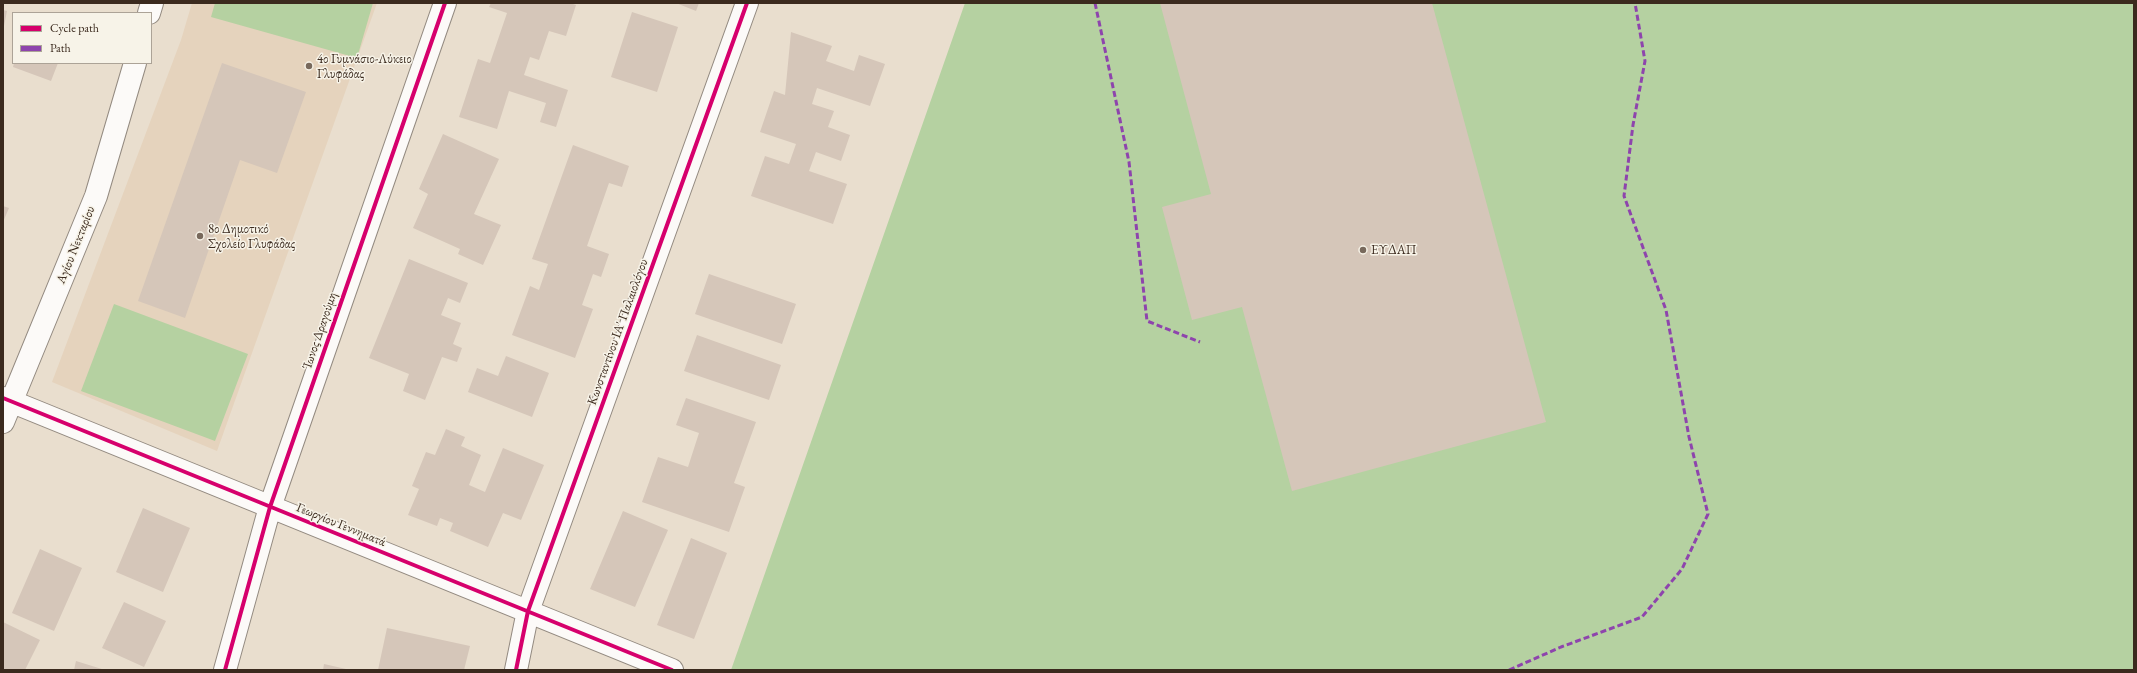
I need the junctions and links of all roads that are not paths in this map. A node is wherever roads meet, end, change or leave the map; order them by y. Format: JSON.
{"nodes":[{"id":1,"x":445,"y":3,"type":"edge"},
{"id":2,"x":747,"y":3,"type":"edge"},
{"id":3,"x":135,"y":64,"type":"edge"},
{"id":4,"x":8,"y":400,"type":"edge"},
{"id":5,"x":3,"y":422,"type":"edge"},
{"id":6,"x":270,"y":507,"type":"junction"},
{"id":7,"x":528,"y":611,"type":"junction"},
{"id":8,"x":226,"y":670,"type":"edge"},
{"id":9,"x":516,"y":670,"type":"edge"},
{"id":10,"x":672,"y":670,"type":"edge"}],
"edges":[{"from":1,"to":6,"type":"street","name":"Ίωνος Δραγούμη"},
{"from":2,"to":7,"type":"street","name":"Κωνσταντίνου ΙΑ' Παλαιολόγου"},
{"from":3,"to":4,"type":"street","name":"Αγίου Νεκταρίου"},
{"from":4,"to":5,"type":"street","name":"Αγίου Νεκταρίου"},
{"from":4,"to":6,"type":"street","name":"Γεωργίου Γεννηματά"},
{"from":6,"to":7,"type":"street","name":"Γεωργίου Γεννηματά"},
{"from":6,"to":8,"type":"street","name":"Ίωνος Δραγούμη"},
{"from":7,"to":9,"type":"street","name":"Κωνσταντίνου ΙΑ' Παλαιολόγου"},
{"from":7,"to":10,"type":"street","name":"Γεωργίου Γεννηματά"}]}
